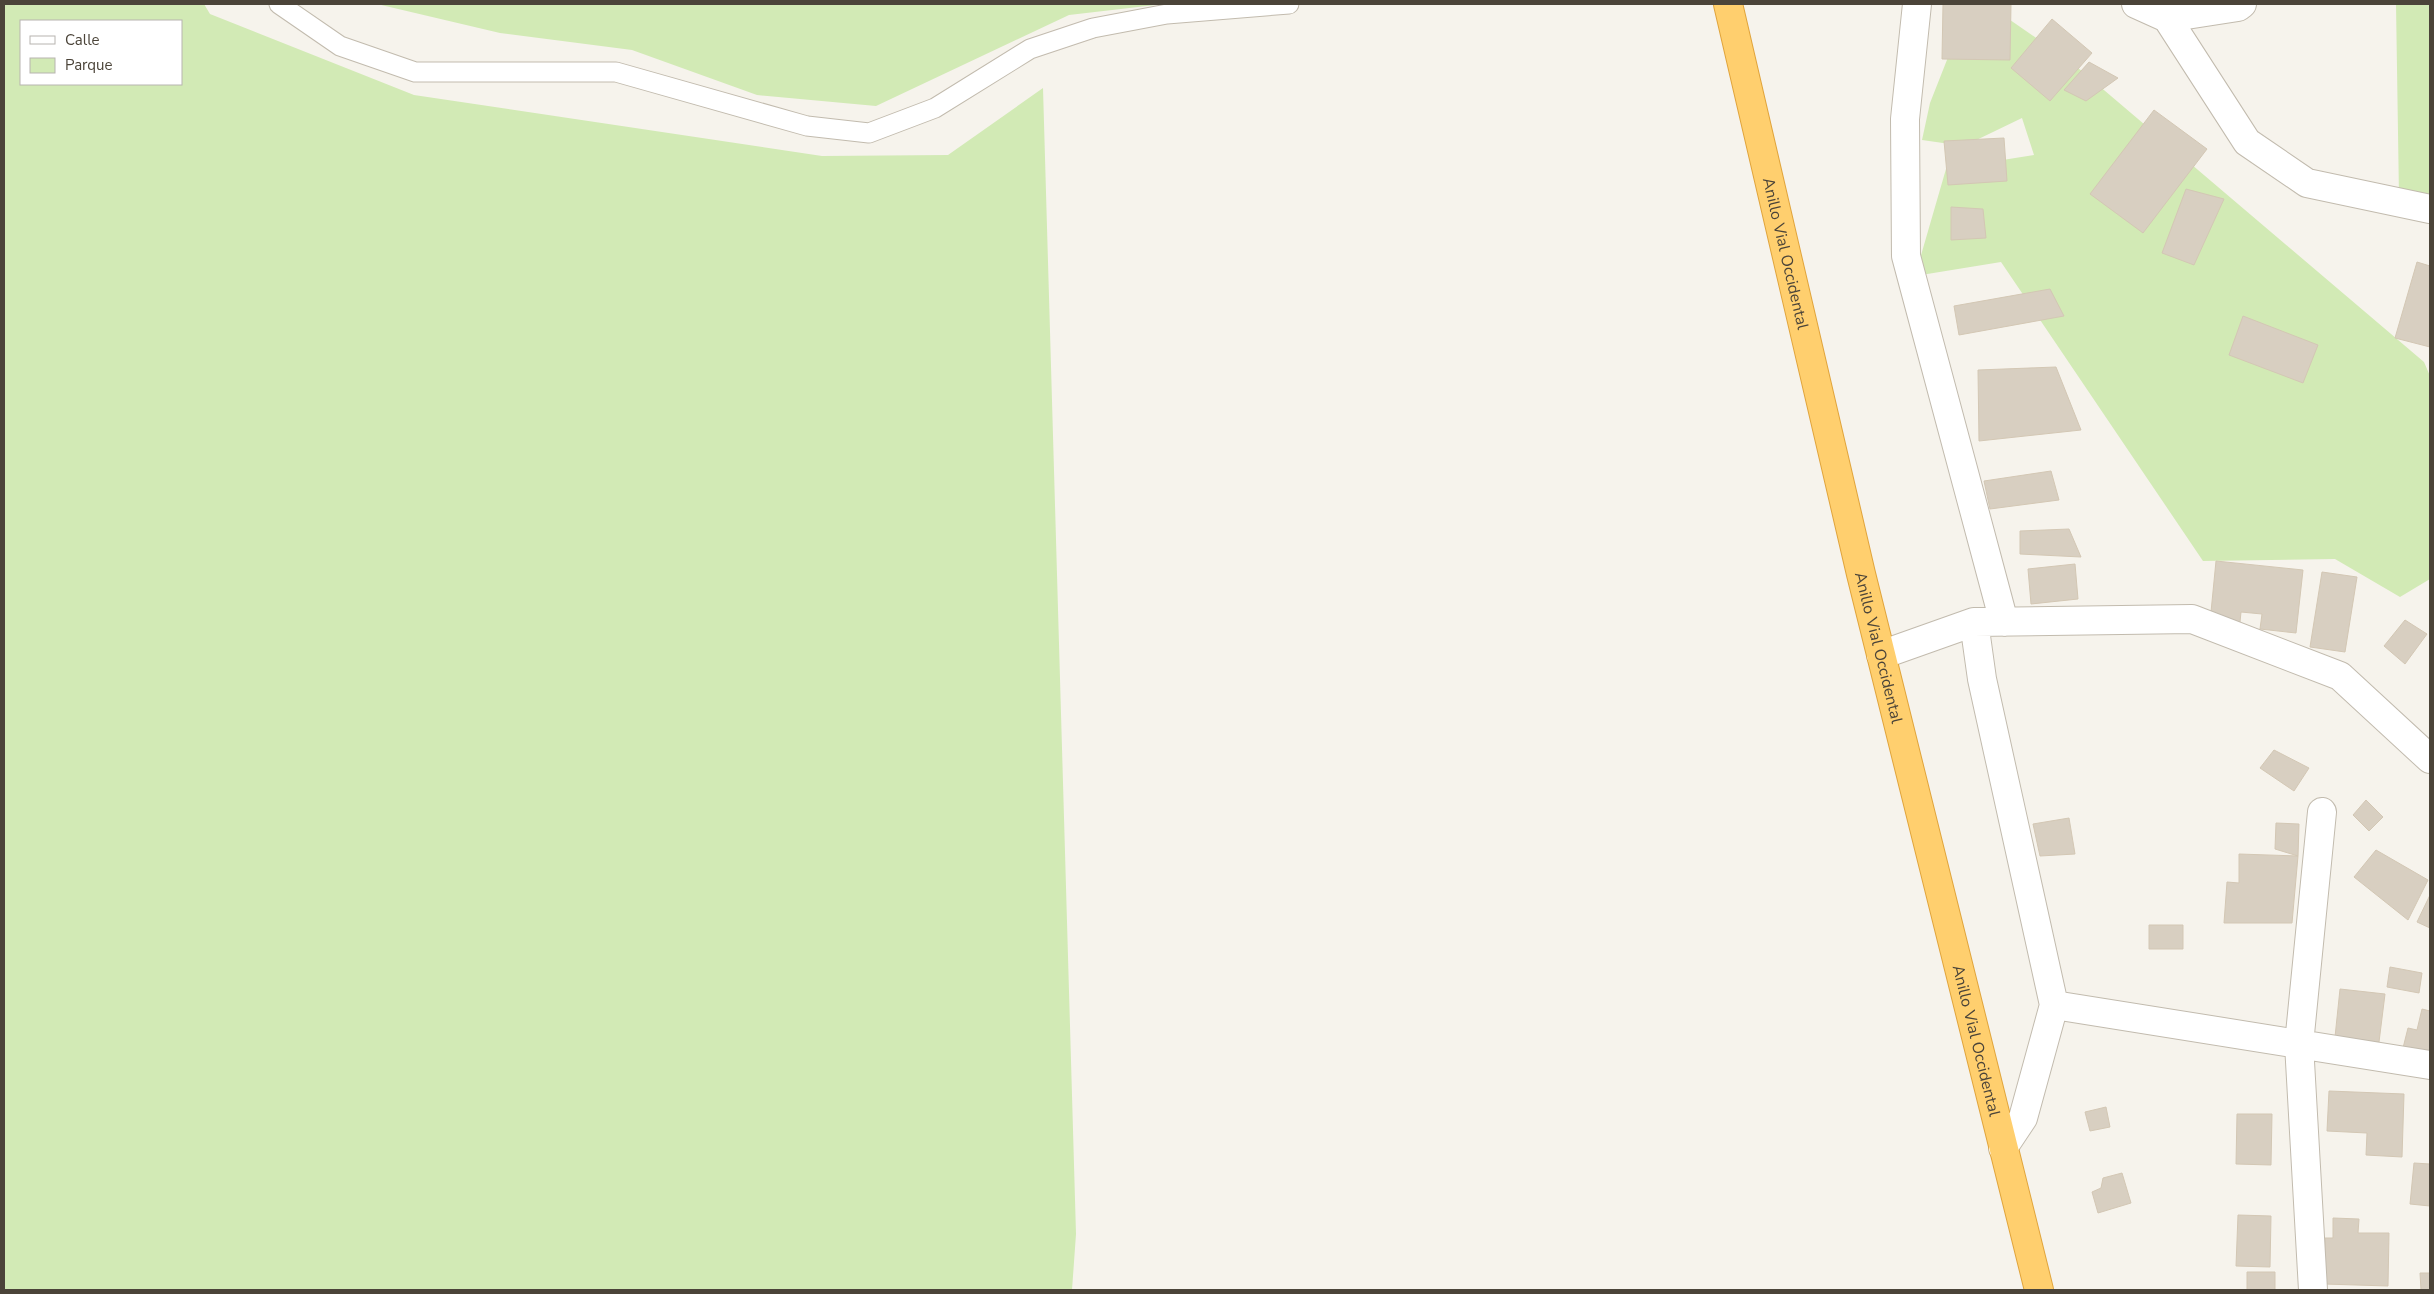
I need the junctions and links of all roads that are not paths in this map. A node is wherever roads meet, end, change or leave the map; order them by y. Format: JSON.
{"nodes":[{"id":1,"x":279,"y":4,"type":"edge"},
{"id":2,"x":1290,"y":4,"type":"edge"},
{"id":3,"x":1728,"y":4,"type":"edge"},
{"id":4,"x":1916,"y":4,"type":"edge"},
{"id":5,"x":2136,"y":4,"type":"edge"},
{"id":6,"x":2242,"y":4,"type":"edge"},
{"id":7,"x":2167,"y":18,"type":"junction"},
{"id":8,"x":2430,"y":209,"type":"edge"},
{"id":9,"x":1974,"y":622,"type":"junction"},
{"id":10,"x":2004,"y":622,"type":"junction"},
{"id":11,"x":1881,"y":655,"type":"junction"},
{"id":12,"x":2430,"y":759,"type":"edge"},
{"id":13,"x":2322,"y":812,"type":"dead end"},
{"id":14,"x":2054,"y":1005,"type":"junction"},
{"id":15,"x":2299,"y":1044,"type":"junction"},
{"id":16,"x":2430,"y":1065,"type":"edge"},
{"id":17,"x":2003,"y":1148,"type":"junction"},
{"id":18,"x":2039,"y":1290,"type":"edge"},
{"id":19,"x":2313,"y":1290,"type":"edge"}],
"edges":[{"from":1,"to":2,"type":"lane"},
{"from":3,"to":11,"type":"highway","name":"Anillo Vial Occidental"},
{"from":4,"to":10,"type":"street"},
{"from":5,"to":7,"type":"street"},
{"from":6,"to":7,"type":"street"},
{"from":7,"to":8,"type":"street"},
{"from":9,"to":10,"type":"street"},
{"from":9,"to":11,"type":"street"},
{"from":9,"to":14,"type":"street"},
{"from":10,"to":12,"type":"street"},
{"from":11,"to":17,"type":"highway","name":"Anillo Vial Occidental"},
{"from":13,"to":15,"type":"street"},
{"from":14,"to":15,"type":"street"},
{"from":14,"to":17,"type":"street"},
{"from":15,"to":16,"type":"street"},
{"from":15,"to":19,"type":"street"},
{"from":17,"to":18,"type":"highway","name":"Anillo Vial Occidental"}]}
